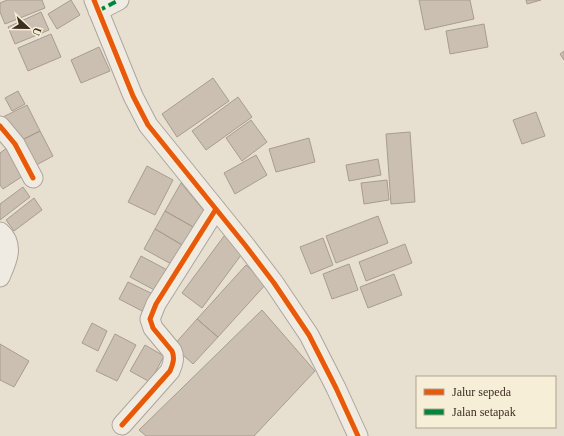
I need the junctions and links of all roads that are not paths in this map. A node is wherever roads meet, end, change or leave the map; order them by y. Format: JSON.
{"nodes":[{"id":1,"x":119,"y":0,"type":"edge"},
{"id":2,"x":96,"y":6,"type":"edge"},
{"id":3,"x":0,"y":126,"type":"edge"},
{"id":4,"x":33,"y":178,"type":"dead end"},
{"id":5,"x":216,"y":209,"type":"junction"},
{"id":6,"x":0,"y":232,"type":"edge"},
{"id":7,"x":0,"y":277,"type":"edge"},
{"id":8,"x":122,"y":425,"type":"dead end"},
{"id":9,"x":358,"y":436,"type":"edge"}],
"edges":[{"from":1,"to":2,"type":"street"},
{"from":2,"to":5,"type":"street"},
{"from":3,"to":4,"type":"street"},
{"from":5,"to":8,"type":"street"},
{"from":5,"to":9,"type":"street"},
{"from":6,"to":7,"type":"street"}]}
